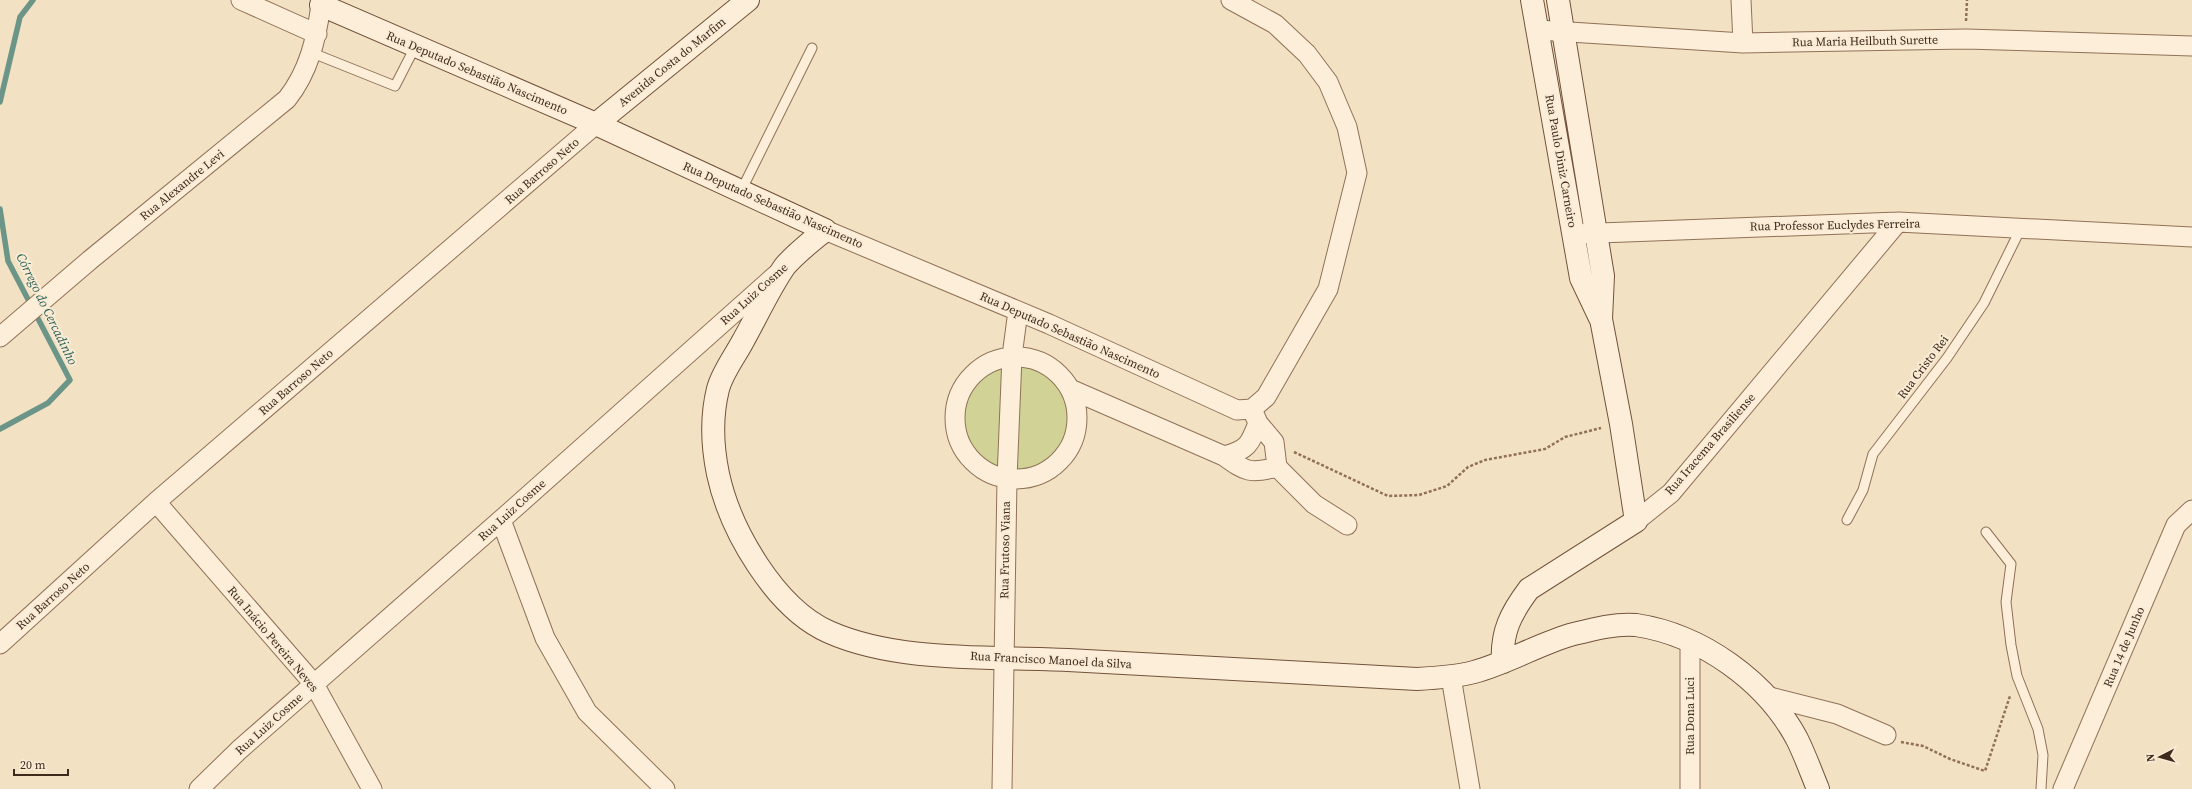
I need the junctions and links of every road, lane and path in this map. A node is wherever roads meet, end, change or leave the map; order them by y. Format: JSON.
{"nodes":[{"id":1,"x":241,"y":0,"type":"edge"},
{"id":2,"x":748,"y":0,"type":"edge"},
{"id":3,"x":1231,"y":0,"type":"edge"},
{"id":4,"x":1532,"y":0,"type":"edge"},
{"id":5,"x":1558,"y":0,"type":"edge"},
{"id":6,"x":1741,"y":0,"type":"edge"},
{"id":7,"x":322,"y":2,"type":"edge"},
{"id":8,"x":1538,"y":30,"type":"junction"},
{"id":9,"x":1564,"y":32,"type":"junction"},
{"id":10,"x":317,"y":34,"type":"junction"},
{"id":11,"x":1743,"y":43,"type":"junction"},
{"id":12,"x":2192,"y":46,"type":"edge"},
{"id":13,"x":415,"y":47,"type":"junction"},
{"id":14,"x":812,"y":48,"type":"dead end"},
{"id":15,"x":310,"y":52,"type":"junction"},
{"id":16,"x":596,"y":124,"type":"junction"},
{"id":17,"x":741,"y":191,"type":"junction"},
{"id":18,"x":1898,"y":222,"type":"junction"},
{"id":19,"x":2021,"y":228,"type":"junction"},
{"id":20,"x":825,"y":230,"type":"junction"},
{"id":21,"x":1597,"y":233,"type":"junction"},
{"id":22,"x":1573,"y":234,"type":"junction"},
{"id":23,"x":2192,"y":237,"type":"edge"},
{"id":24,"x":786,"y":266,"type":"junction"},
{"id":25,"x":1018,"y":311,"type":"junction"},
{"id":26,"x":1601,"y":319,"type":"junction"},
{"id":27,"x":6,"y":332,"type":"edge"},
{"id":28,"x":1012,"y":356,"type":"junction"},
{"id":29,"x":1070,"y":389,"type":"junction"},
{"id":30,"x":1255,"y":416,"type":"junction"},
{"id":31,"x":1621,"y":424,"type":"junction"},
{"id":32,"x":1274,"y":442,"type":"junction"},
{"id":33,"x":1224,"y":456,"type":"junction"},
{"id":34,"x":1277,"y":467,"type":"junction"},
{"id":35,"x":1007,"y":479,"type":"junction"},
{"id":36,"x":156,"y":502,"type":"junction"},
{"id":37,"x":2192,"y":510,"type":"edge"},
{"id":38,"x":501,"y":520,"type":"junction"},
{"id":39,"x":1847,"y":520,"type":"dead end"},
{"id":40,"x":1636,"y":521,"type":"junction"},
{"id":41,"x":1347,"y":525,"type":"dead end"},
{"id":42,"x":1986,"y":532,"type":"dead end"},
{"id":43,"x":1690,"y":643,"type":"junction"},
{"id":44,"x":0,"y":644,"type":"edge"},
{"id":45,"x":1003,"y":657,"type":"junction"},
{"id":46,"x":1503,"y":662,"type":"junction"},
{"id":47,"x":2017,"y":676,"type":"junction"},
{"id":48,"x":1451,"y":677,"type":"junction"},
{"id":49,"x":314,"y":684,"type":"junction"},
{"id":50,"x":1766,"y":696,"type":"junction"},
{"id":51,"x":1886,"y":735,"type":"joint"},
{"id":52,"x":2043,"y":777,"type":"junction"},
{"id":53,"x":199,"y":789,"type":"edge"},
{"id":54,"x":372,"y":789,"type":"edge"},
{"id":55,"x":665,"y":789,"type":"edge"},
{"id":56,"x":1002,"y":789,"type":"edge"},
{"id":57,"x":1470,"y":789,"type":"edge"},
{"id":58,"x":1690,"y":789,"type":"edge"},
{"id":59,"x":1818,"y":789,"type":"edge"},
{"id":60,"x":2041,"y":789,"type":"edge"},
{"id":61,"x":2049,"y":789,"type":"edge"},
{"id":62,"x":2063,"y":789,"type":"edge"}],
"edges":[{"from":1,"to":10,"type":"street"},
{"from":2,"to":16,"type":"street","name":"Avenida Costa do Marfim"},
{"from":3,"to":30,"type":"street"},
{"from":4,"to":8,"type":"street","name":"Rua Paulo Diniz Carneiro"},
{"from":5,"to":9,"type":"street","name":"Rua Paulo Diniz Carneiro"},
{"from":6,"to":11,"type":"street"},
{"from":7,"to":10,"type":"street","name":"Rua Alexandre Levi"},
{"from":7,"to":13,"type":"street","name":"Rua Deputado Sebastião Nascimento"},
{"from":8,"to":9,"type":"street","name":"Rua Maria Heilbuth Surette"},
{"from":8,"to":22,"type":"street","name":"Rua Paulo Diniz Carneiro"},
{"from":9,"to":11,"type":"street","name":"Rua Maria Heilbuth Surette"},
{"from":9,"to":21,"type":"street","name":"Rua Paulo Diniz Carneiro"},
{"from":10,"to":15,"type":"street","name":"Rua Alexandre Levi"},
{"from":11,"to":12,"type":"street","name":"Rua Maria Heilbuth Surette"},
{"from":13,"to":15,"type":"lane"},
{"from":13,"to":16,"type":"street","name":"Rua Deputado Sebastião Nascimento"},
{"from":14,"to":17,"type":"lane"},
{"from":15,"to":27,"type":"street","name":"Rua Alexandre Levi"},
{"from":16,"to":17,"type":"street","name":"Rua Deputado Sebastião Nascimento"},
{"from":16,"to":36,"type":"street","name":"Rua Barroso Neto"},
{"from":17,"to":20,"type":"street","name":"Rua Deputado Sebastião Nascimento"},
{"from":18,"to":19,"type":"street","name":"Rua Professor Euclydes Ferreira"},
{"from":18,"to":21,"type":"street","name":"Rua Professor Euclydes Ferreira"},
{"from":18,"to":40,"type":"street","name":"Rua Iracema Brasiliense"},
{"from":19,"to":23,"type":"street","name":"Rua Professor Euclydes Ferreira"},
{"from":19,"to":39,"type":"lane","name":"Rua Cristo Rei"},
{"from":20,"to":24,"type":"street","name":"Rua Luiz Cosme"},
{"from":20,"to":25,"type":"street","name":"Rua Deputado Sebastião Nascimento"},
{"from":21,"to":22,"type":"street","name":"Rua Professor Euclydes Ferreira"},
{"from":21,"to":26,"type":"street","name":"Rua Paulo Diniz Carneiro"},
{"from":22,"to":26,"type":"street","name":"Rua Paulo Diniz Carneiro"},
{"from":24,"to":38,"type":"street","name":"Rua Luiz Cosme"},
{"from":24,"to":45,"type":"street","name":"Rua Francisco Manoel da Silva"},
{"from":25,"to":28,"type":"street","name":"Rua Frutoso Viana"},
{"from":25,"to":30,"type":"street","name":"Rua Deputado Sebastião Nascimento"},
{"from":26,"to":31,"type":"street","name":"Rua Paulo Diniz Carneiro"},
{"from":28,"to":29,"type":"street"},
{"from":28,"to":35,"type":"street","name":"Rua Frutoso Viana"},
{"from":28,"to":35,"type":"street"},
{"from":29,"to":33,"type":"street"},
{"from":29,"to":35,"type":"street"},
{"from":30,"to":32,"type":"street"},
{"from":30,"to":33,"type":"street"},
{"from":31,"to":32,"type":"path"},
{"from":31,"to":40,"type":"street","name":"Rua Paulo Diniz Carneiro"},
{"from":32,"to":34,"type":"street"},
{"from":33,"to":34,"type":"street"},
{"from":34,"to":41,"type":"street"},
{"from":35,"to":45,"type":"street","name":"Rua Frutoso Viana"},
{"from":36,"to":44,"type":"street","name":"Rua Barroso Neto"},
{"from":36,"to":49,"type":"street","name":"Rua Inácio Pereira Neves"},
{"from":37,"to":62,"type":"street","name":"Rua 14 de Junho"},
{"from":38,"to":49,"type":"street","name":"Rua Luiz Cosme"},
{"from":38,"to":55,"type":"street"},
{"from":40,"to":46,"type":"street","name":"Rua Iracema Brasiliense"},
{"from":42,"to":47,"type":"lane"},
{"from":43,"to":46,"type":"street","name":"Rua Francisco Manoel da Silva"},
{"from":43,"to":50,"type":"street","name":"Rua Francisco Manoel da Silva"},
{"from":43,"to":58,"type":"street","name":"Rua Dona Luci"},
{"from":45,"to":48,"type":"street","name":"Rua Francisco Manoel da Silva"},
{"from":45,"to":56,"type":"street","name":"Rua Frutoso Viana"},
{"from":46,"to":48,"type":"street","name":"Rua Francisco Manoel da Silva"},
{"from":47,"to":51,"type":"path"},
{"from":47,"to":52,"type":"lane"},
{"from":48,"to":57,"type":"street"},
{"from":49,"to":53,"type":"street","name":"Rua Luiz Cosme"},
{"from":49,"to":54,"type":"street","name":"Rua Inácio Pereira Neves"},
{"from":50,"to":51,"type":"street"},
{"from":50,"to":59,"type":"street","name":"Rua Francisco Manoel da Silva"},
{"from":52,"to":60,"type":"lane"},
{"from":52,"to":61,"type":"lane"}]}
